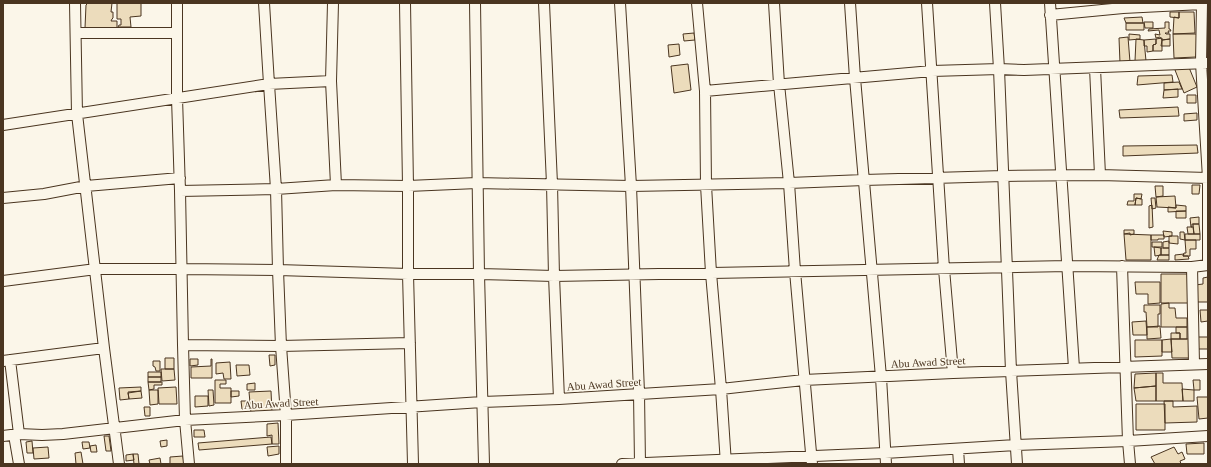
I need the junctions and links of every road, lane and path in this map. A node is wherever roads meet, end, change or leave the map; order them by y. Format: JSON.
{"nodes":[{"id":1,"x":75,"y":3,"type":"edge"},
{"id":2,"x":177,"y":3,"type":"edge"},
{"id":3,"x":264,"y":3,"type":"edge"},
{"id":4,"x":333,"y":3,"type":"edge"},
{"id":5,"x":405,"y":3,"type":"edge"},
{"id":6,"x":475,"y":3,"type":"edge"},
{"id":7,"x":544,"y":3,"type":"edge"},
{"id":8,"x":620,"y":3,"type":"edge"},
{"id":9,"x":697,"y":3,"type":"edge"},
{"id":10,"x":774,"y":3,"type":"edge"},
{"id":11,"x":850,"y":3,"type":"edge"},
{"id":12,"x":927,"y":3,"type":"edge"},
{"id":13,"x":995,"y":3,"type":"edge"},
{"id":14,"x":1050,"y":3,"type":"edge"},
{"id":15,"x":1202,"y":4,"type":"edge"},
{"id":16,"x":1050,"y":15,"type":"junction"},
{"id":17,"x":76,"y":33,"type":"junction"},
{"id":18,"x":177,"y":34,"type":"junction"},
{"id":19,"x":1204,"y":63,"type":"edge"},
{"id":20,"x":1095,"y":68,"type":"junction"},
{"id":21,"x":999,"y":69,"type":"junction"},
{"id":22,"x":1054,"y":69,"type":"junction"},
{"id":23,"x":932,"y":71,"type":"junction"},
{"id":24,"x":855,"y":78,"type":"junction"},
{"id":25,"x":331,"y":81,"type":"junction"},
{"id":26,"x":269,"y":84,"type":"junction"},
{"id":27,"x":779,"y":84,"type":"junction"},
{"id":28,"x":704,"y":91,"type":"junction"},
{"id":29,"x":177,"y":98,"type":"junction"},
{"id":30,"x":77,"y":114,"type":"junction"},
{"id":31,"x":3,"y":125,"type":"edge"},
{"id":32,"x":1207,"y":127,"type":"edge"},
{"id":33,"x":1100,"y":175,"type":"junction"},
{"id":34,"x":1003,"y":176,"type":"junction"},
{"id":35,"x":1062,"y":176,"type":"junction"},
{"id":36,"x":180,"y":178,"type":"junction"},
{"id":37,"x":939,"y":178,"type":"junction"},
{"id":38,"x":1208,"y":178,"type":"edge"},
{"id":39,"x":864,"y":180,"type":"junction"},
{"id":40,"x":478,"y":183,"type":"junction"},
{"id":41,"x":789,"y":183,"type":"junction"},
{"id":42,"x":552,"y":184,"type":"junction"},
{"id":43,"x":336,"y":185,"type":"junction"},
{"id":44,"x":706,"y":185,"type":"junction"},
{"id":45,"x":86,"y":186,"type":"junction"},
{"id":46,"x":408,"y":186,"type":"junction"},
{"id":47,"x":631,"y":186,"type":"junction"},
{"id":48,"x":276,"y":189,"type":"junction"},
{"id":49,"x":180,"y":191,"type":"junction"},
{"id":50,"x":3,"y":198,"type":"edge"},
{"id":51,"x":1208,"y":264,"type":"edge"},
{"id":52,"x":1068,"y":266,"type":"junction"},
{"id":53,"x":1122,"y":266,"type":"junction"},
{"id":54,"x":1192,"y":267,"type":"junction"},
{"id":55,"x":1007,"y":268,"type":"junction"},
{"id":56,"x":181,"y":269,"type":"junction"},
{"id":57,"x":944,"y":269,"type":"junction"},
{"id":58,"x":96,"y":270,"type":"junction"},
{"id":59,"x":278,"y":270,"type":"junction"},
{"id":60,"x":872,"y":271,"type":"junction"},
{"id":61,"x":795,"y":272,"type":"junction"},
{"id":62,"x":710,"y":273,"type":"junction"},
{"id":63,"x":408,"y":274,"type":"junction"},
{"id":64,"x":479,"y":274,"type":"junction"},
{"id":65,"x":554,"y":276,"type":"junction"},
{"id":66,"x":634,"y":276,"type":"junction"},
{"id":67,"x":3,"y":281,"type":"edge"},
{"id":68,"x":410,"y":343,"type":"junction"},
{"id":69,"x":183,"y":345,"type":"junction"},
{"id":70,"x":281,"y":346,"type":"junction"},
{"id":71,"x":104,"y":348,"type":"junction"},
{"id":72,"x":6,"y":361,"type":"edge"},
{"id":73,"x":1194,"y":364,"type":"junction"},
{"id":74,"x":1208,"y":364,"type":"edge"},
{"id":75,"x":1126,"y":367,"type":"junction"},
{"id":76,"x":1074,"y":368,"type":"junction"},
{"id":77,"x":1011,"y":371,"type":"junction"},
{"id":78,"x":953,"y":373,"type":"junction"},
{"id":79,"x":881,"y":377,"type":"junction"},
{"id":80,"x":804,"y":380,"type":"junction"},
{"id":81,"x":722,"y":389,"type":"junction"},
{"id":82,"x":639,"y":393,"type":"junction"},
{"id":83,"x":560,"y":399,"type":"junction"},
{"id":84,"x":482,"y":402,"type":"junction"},
{"id":85,"x":411,"y":407,"type":"junction"},
{"id":86,"x":286,"y":415,"type":"junction"},
{"id":87,"x":185,"y":420,"type":"junction"},
{"id":88,"x":115,"y":427,"type":"junction"},
{"id":89,"x":17,"y":434,"type":"junction"},
{"id":90,"x":3,"y":436,"type":"edge"},
{"id":91,"x":1208,"y":436,"type":"edge"},
{"id":92,"x":1128,"y":442,"type":"junction"},
{"id":93,"x":1016,"y":445,"type":"junction"},
{"id":94,"x":958,"y":449,"type":"junction"},
{"id":95,"x":885,"y":453,"type":"junction"},
{"id":96,"x":812,"y":460,"type":"edge"},
{"id":97,"x":726,"y":462,"type":"edge"},
{"id":98,"x":640,"y":463,"type":"edge"},
{"id":99,"x":19,"y":464,"type":"edge"},
{"id":100,"x":119,"y":464,"type":"edge"},
{"id":101,"x":189,"y":464,"type":"edge"},
{"id":102,"x":286,"y":464,"type":"edge"},
{"id":103,"x":413,"y":464,"type":"edge"},
{"id":104,"x":484,"y":464,"type":"edge"},
{"id":105,"x":622,"y":464,"type":"edge"},
{"id":106,"x":886,"y":464,"type":"edge"},
{"id":107,"x":959,"y":464,"type":"edge"},
{"id":108,"x":1018,"y":464,"type":"edge"},
{"id":109,"x":1130,"y":464,"type":"edge"}],
"edges":[{"from":1,"to":17,"type":"street"},
{"from":2,"to":18,"type":"street"},
{"from":3,"to":26,"type":"street"},
{"from":4,"to":25,"type":"street"},
{"from":5,"to":46,"type":"street"},
{"from":6,"to":40,"type":"street"},
{"from":7,"to":42,"type":"street"},
{"from":8,"to":47,"type":"street"},
{"from":9,"to":28,"type":"street"},
{"from":10,"to":27,"type":"street"},
{"from":11,"to":24,"type":"street"},
{"from":12,"to":23,"type":"street"},
{"from":13,"to":21,"type":"street"},
{"from":14,"to":16,"type":"street"},
{"from":15,"to":16,"type":"street"},
{"from":15,"to":19,"type":"street"},
{"from":16,"to":22,"type":"street"},
{"from":17,"to":18,"type":"street"},
{"from":17,"to":30,"type":"street"},
{"from":18,"to":29,"type":"street"},
{"from":19,"to":20,"type":"street"},
{"from":19,"to":32,"type":"street"},
{"from":20,"to":22,"type":"street"},
{"from":20,"to":33,"type":"street"},
{"from":21,"to":22,"type":"street"},
{"from":21,"to":23,"type":"street"},
{"from":21,"to":34,"type":"street"},
{"from":22,"to":35,"type":"street"},
{"from":23,"to":24,"type":"street"},
{"from":23,"to":37,"type":"street"},
{"from":24,"to":27,"type":"street"},
{"from":24,"to":39,"type":"street"},
{"from":25,"to":26,"type":"street"},
{"from":25,"to":43,"type":"street"},
{"from":26,"to":29,"type":"street"},
{"from":26,"to":48,"type":"street"},
{"from":27,"to":28,"type":"street"},
{"from":27,"to":41,"type":"street"},
{"from":28,"to":44,"type":"street"},
{"from":29,"to":30,"type":"street"},
{"from":29,"to":36,"type":"street"},
{"from":30,"to":31,"type":"street"},
{"from":30,"to":45,"type":"street"},
{"from":32,"to":38,"type":"street"},
{"from":33,"to":35,"type":"street"},
{"from":33,"to":38,"type":"street"},
{"from":34,"to":35,"type":"street"},
{"from":34,"to":37,"type":"street"},
{"from":34,"to":55,"type":"street"},
{"from":35,"to":52,"type":"street"},
{"from":36,"to":45,"type":"street"},
{"from":36,"to":49,"type":"street"},
{"from":37,"to":39,"type":"street"},
{"from":37,"to":57,"type":"street"},
{"from":38,"to":51,"type":"street"},
{"from":39,"to":41,"type":"street"},
{"from":39,"to":60,"type":"street"},
{"from":40,"to":42,"type":"street"},
{"from":40,"to":46,"type":"street"},
{"from":40,"to":64,"type":"street"},
{"from":41,"to":44,"type":"street"},
{"from":41,"to":61,"type":"street"},
{"from":42,"to":47,"type":"street"},
{"from":42,"to":65,"type":"street"},
{"from":43,"to":46,"type":"street"},
{"from":43,"to":48,"type":"street"},
{"from":44,"to":47,"type":"street"},
{"from":44,"to":62,"type":"street"},
{"from":45,"to":50,"type":"street"},
{"from":45,"to":58,"type":"street"},
{"from":46,"to":63,"type":"street"},
{"from":47,"to":66,"type":"street"},
{"from":48,"to":49,"type":"street"},
{"from":48,"to":59,"type":"street"},
{"from":49,"to":56,"type":"street"},
{"from":51,"to":54,"type":"street"},
{"from":52,"to":53,"type":"street"},
{"from":52,"to":55,"type":"street"},
{"from":52,"to":76,"type":"street"},
{"from":53,"to":54,"type":"street"},
{"from":53,"to":75,"type":"street"},
{"from":54,"to":73,"type":"street"},
{"from":55,"to":57,"type":"street"},
{"from":55,"to":77,"type":"street"},
{"from":56,"to":58,"type":"street"},
{"from":56,"to":59,"type":"street"},
{"from":56,"to":69,"type":"street"},
{"from":57,"to":60,"type":"street"},
{"from":57,"to":78,"type":"street"},
{"from":58,"to":67,"type":"street"},
{"from":58,"to":71,"type":"street"},
{"from":59,"to":63,"type":"street"},
{"from":59,"to":70,"type":"street"},
{"from":60,"to":61,"type":"street"},
{"from":60,"to":79,"type":"street"},
{"from":61,"to":62,"type":"street"},
{"from":61,"to":80,"type":"street"},
{"from":62,"to":66,"type":"street"},
{"from":62,"to":81,"type":"street"},
{"from":63,"to":64,"type":"street"},
{"from":63,"to":68,"type":"street"},
{"from":64,"to":65,"type":"street"},
{"from":64,"to":84,"type":"street"},
{"from":65,"to":66,"type":"street"},
{"from":65,"to":83,"type":"street"},
{"from":66,"to":82,"type":"street"},
{"from":68,"to":70,"type":"street"},
{"from":68,"to":85,"type":"street"},
{"from":69,"to":70,"type":"street"},
{"from":69,"to":87,"type":"street"},
{"from":70,"to":86,"type":"street"},
{"from":71,"to":72,"type":"street"},
{"from":71,"to":88,"type":"street"},
{"from":72,"to":89,"type":"street"},
{"from":73,"to":74,"type":"street","name":"Abu Awad Street"},
{"from":73,"to":75,"type":"street","name":"Abu Awad Street"},
{"from":75,"to":76,"type":"street","name":"Abu Awad Street"},
{"from":75,"to":92,"type":"street"},
{"from":76,"to":77,"type":"street","name":"Abu Awad Street"},
{"from":77,"to":78,"type":"street","name":"Abu Awad Street"},
{"from":77,"to":93,"type":"street"},
{"from":78,"to":79,"type":"street","name":"Abu Awad Street"},
{"from":79,"to":80,"type":"street","name":"Abu Awad Street"},
{"from":79,"to":95,"type":"street"},
{"from":80,"to":81,"type":"street","name":"Abu Awad Street"},
{"from":80,"to":96,"type":"street"},
{"from":81,"to":82,"type":"street","name":"Abu Awad Street"},
{"from":81,"to":97,"type":"street"},
{"from":82,"to":83,"type":"street","name":"Abu Awad Street"},
{"from":82,"to":98,"type":"street"},
{"from":83,"to":84,"type":"street","name":"Abu Awad Street"},
{"from":84,"to":85,"type":"street","name":"Abu Awad Street"},
{"from":84,"to":104,"type":"street"},
{"from":85,"to":86,"type":"street","name":"Abu Awad Street"},
{"from":85,"to":103,"type":"street"},
{"from":86,"to":87,"type":"street","name":"Abu Awad Street"},
{"from":86,"to":102,"type":"street"},
{"from":87,"to":88,"type":"street","name":"Abu Awad Street"},
{"from":87,"to":101,"type":"street"},
{"from":88,"to":89,"type":"street","name":"Abu Awad Street"},
{"from":88,"to":100,"type":"street"},
{"from":89,"to":90,"type":"street","name":"Abu Awad Street"},
{"from":89,"to":99,"type":"street"},
{"from":91,"to":92,"type":"street"},
{"from":92,"to":93,"type":"street"},
{"from":92,"to":109,"type":"street"},
{"from":93,"to":94,"type":"street"},
{"from":93,"to":108,"type":"street"},
{"from":94,"to":95,"type":"street"},
{"from":94,"to":107,"type":"street"},
{"from":95,"to":96,"type":"street"},
{"from":95,"to":106,"type":"street"},
{"from":96,"to":97,"type":"street"},
{"from":97,"to":98,"type":"street"},
{"from":98,"to":105,"type":"street"}]}
